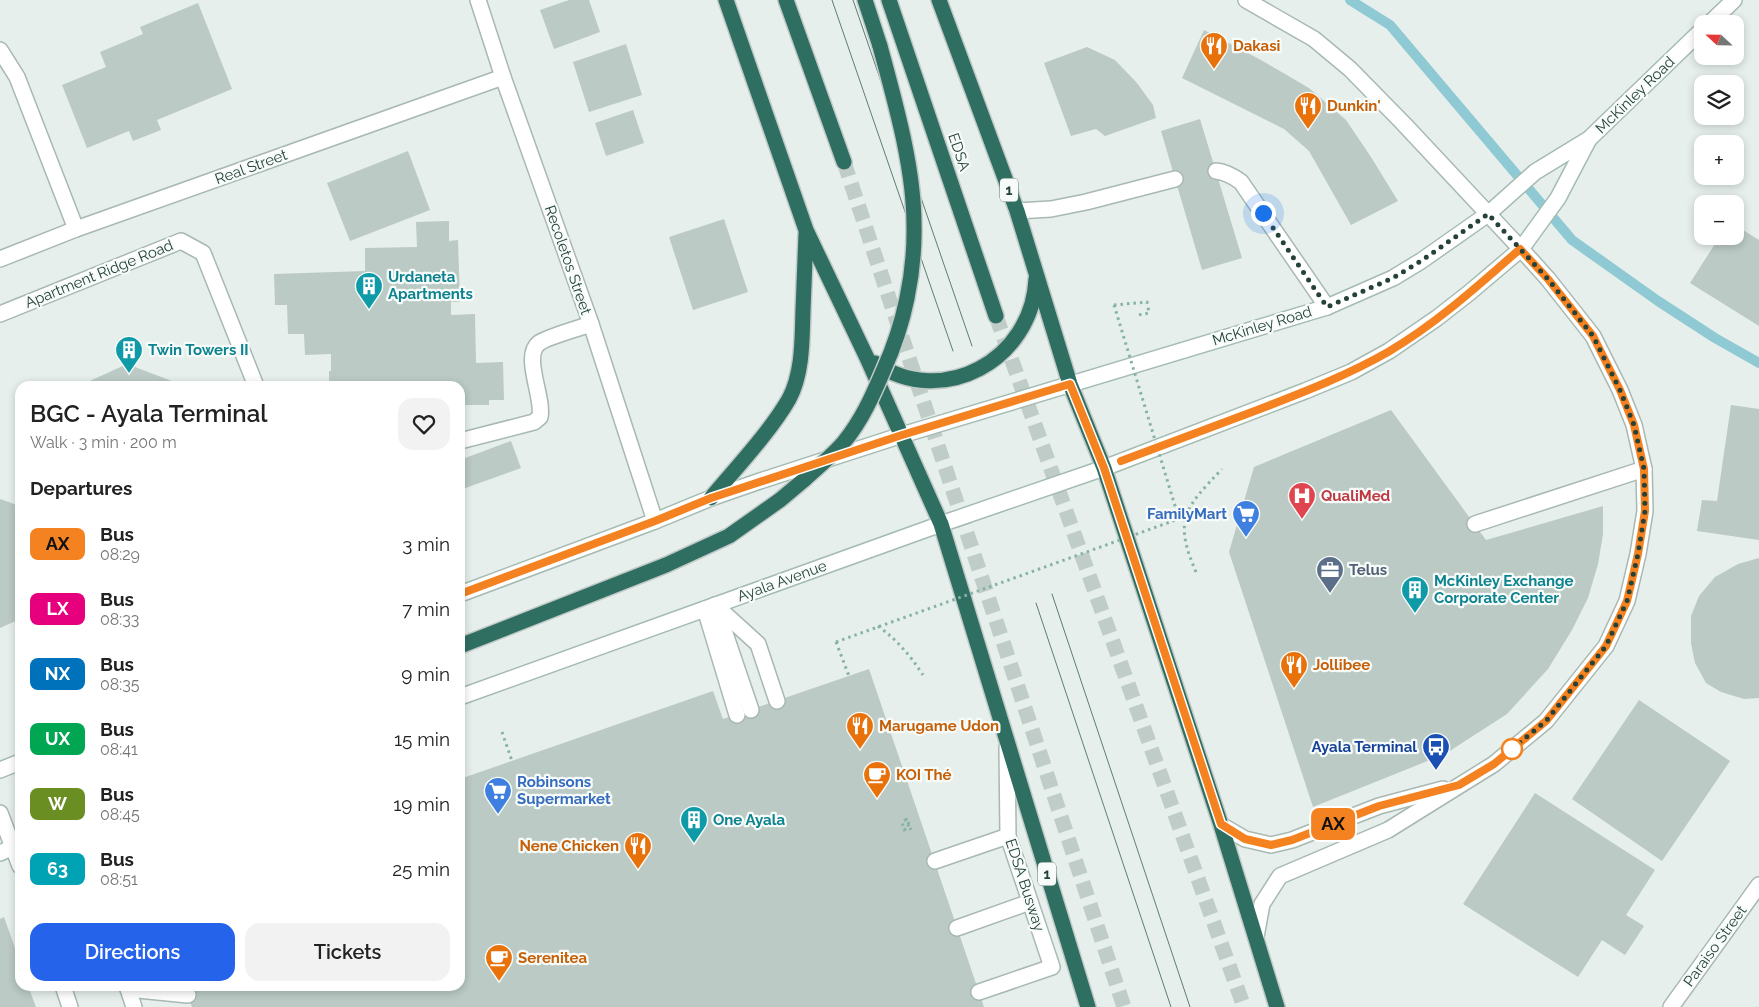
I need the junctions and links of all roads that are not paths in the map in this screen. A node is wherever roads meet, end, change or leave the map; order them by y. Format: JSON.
{"nodes":[{"id":1,"x":478,"y":0,"type":"edge"},
{"id":2,"x":726,"y":0,"type":"edge"},
{"id":3,"x":786,"y":0,"type":"edge"},
{"id":4,"x":865,"y":0,"type":"edge"},
{"id":5,"x":889,"y":0,"type":"edge"},
{"id":6,"x":939,"y":0,"type":"edge"},
{"id":7,"x":1246,"y":0,"type":"edge"},
{"id":8,"x":1734,"y":0,"type":"edge"},
{"id":9,"x":1718,"y":15,"type":"edge"},
{"id":10,"x":1694,"y":38,"type":"edge"},
{"id":11,"x":0,"y":50,"type":"edge"},
{"id":12,"x":503,"y":77,"type":"junction"},
{"id":13,"x":1589,"y":139,"type":"junction"},
{"id":14,"x":844,"y":162,"type":"tunnel mouth"},
{"id":15,"x":1216,"y":171,"type":"dead end"},
{"id":16,"x":1175,"y":179,"type":"dead end"},
{"id":17,"x":1017,"y":211,"type":"junction"},
{"id":18,"x":1488,"y":214,"type":"junction"},
{"id":19,"x":76,"y":229,"type":"junction"},
{"id":20,"x":806,"y":230,"type":"junction"},
{"id":21,"x":1520,"y":249,"type":"junction"},
{"id":22,"x":0,"y":259,"type":"edge"},
{"id":23,"x":1037,"y":272,"type":"junction"},
{"id":24,"x":1327,"y":307,"type":"junction"},
{"id":25,"x":0,"y":314,"type":"edge"},
{"id":26,"x":996,"y":316,"type":"tunnel mouth"},
{"id":27,"x":590,"y":324,"type":"junction"},
{"id":28,"x":867,"y":358,"type":"junction"},
{"id":29,"x":254,"y":381,"type":"edge"},
{"id":30,"x":1070,"y":384,"type":"junction"},
{"id":31,"x":902,"y":435,"type":"junction"},
{"id":32,"x":465,"y":440,"type":"edge"},
{"id":33,"x":1104,"y":468,"type":"junction"},
{"id":34,"x":1644,"y":469,"type":"junction"},
{"id":35,"x":711,"y":498,"type":"junction"},
{"id":36,"x":655,"y":521,"type":"junction"},
{"id":37,"x":942,"y":524,"type":"junction"},
{"id":38,"x":1475,"y":524,"type":"dead end"},
{"id":39,"x":465,"y":592,"type":"edge"},
{"id":40,"x":710,"y":607,"type":"junction"},
{"id":41,"x":465,"y":644,"type":"edge"},
{"id":42,"x":465,"y":695,"type":"edge"},
{"id":43,"x":777,"y":701,"type":"dead end"},
{"id":44,"x":744,"y":712,"type":"dead end"},
{"id":45,"x":1007,"y":741,"type":"junction"},
{"id":46,"x":15,"y":764,"type":"edge"},
{"id":47,"x":0,"y":770,"type":"edge"},
{"id":48,"x":1459,"y":785,"type":"junction"},
{"id":49,"x":0,"y":813,"type":"edge"},
{"id":50,"x":1221,"y":824,"type":"junction"},
{"id":51,"x":1008,"y":836,"type":"junction"},
{"id":52,"x":11,"y":848,"type":"edge"},
{"id":53,"x":934,"y":861,"type":"dead end"},
{"id":54,"x":1759,"y":884,"type":"edge"},
{"id":55,"x":1030,"y":902,"type":"junction"},
{"id":56,"x":957,"y":928,"type":"dead end"},
{"id":57,"x":1256,"y":937,"type":"junction"},
{"id":58,"x":64,"y":991,"type":"edge"},
{"id":59,"x":131,"y":991,"type":"edge"},
{"id":60,"x":159,"y":991,"type":"edge"},
{"id":61,"x":979,"y":992,"type":"dead end"},
{"id":62,"x":188,"y":995,"type":"dead end"},
{"id":63,"x":70,"y":1007,"type":"edge"},
{"id":64,"x":134,"y":1007,"type":"edge"},
{"id":65,"x":1088,"y":1007,"type":"edge"},
{"id":66,"x":1277,"y":1007,"type":"edge"},
{"id":67,"x":1672,"y":1007,"type":"edge"}],
"edges":[{"from":1,"to":12,"type":"main road","name":"Recoletos Street"},
{"from":2,"to":20,"type":"highway","number":"1"},
{"from":3,"to":14,"type":"highway"},
{"from":4,"to":41,"type":"highway","bridge":true},
{"from":5,"to":26,"type":"highway","name":"EDSA"},
{"from":6,"to":17,"type":"highway","number":"1"},
{"from":7,"to":18,"type":"main road"},
{"from":8,"to":9,"type":"main road"},
{"from":10,"to":13,"type":"main road","name":"McKinley Road"},
{"from":11,"to":19,"type":"main road"},
{"from":12,"to":19,"type":"main road","name":"Real Street"},
{"from":12,"to":27,"type":"main road","name":"Recoletos Street"},
{"from":13,"to":18,"type":"main road","name":"McKinley Road"},
{"from":13,"to":21,"type":"main road","name":"McKinley Road"},
{"from":15,"to":24,"type":"main road"},
{"from":16,"to":17,"type":"main road"},
{"from":17,"to":23,"type":"highway","number":"1"},
{"from":18,"to":21,"type":"main road"},
{"from":18,"to":24,"type":"main road","name":"McKinley Road"},
{"from":19,"to":22,"type":"main road","name":"Real Street"},
{"from":20,"to":28,"type":"highway","number":"1"},
{"from":20,"to":35,"type":"highway"},
{"from":21,"to":33,"type":"main road","name":"McKinley Road"},
{"from":21,"to":34,"type":"main road"},
{"from":23,"to":28,"type":"highway"},
{"from":23,"to":30,"type":"highway","number":"1"},
{"from":24,"to":30,"type":"main road","name":"McKinley Road"},
{"from":25,"to":29,"type":"main road","name":"Apartment Ridge Road"},
{"from":27,"to":32,"type":"main road"},
{"from":27,"to":36,"type":"main road","name":"Recoletos Street"},
{"from":28,"to":31,"type":"highway","number":"1"},
{"from":30,"to":31,"type":"main road"},
{"from":30,"to":33,"type":"highway","number":"1"},
{"from":31,"to":35,"type":"main road"},
{"from":31,"to":37,"type":"highway","number":"1"},
{"from":33,"to":37,"type":"main road","name":"Ayala Avenue"},
{"from":33,"to":50,"type":"highway","number":"1"},
{"from":34,"to":38,"type":"main road"},
{"from":34,"to":48,"type":"main road"},
{"from":35,"to":36,"type":"main road"},
{"from":36,"to":39,"type":"main road"},
{"from":37,"to":40,"type":"main road","name":"Ayala Avenue"},
{"from":37,"to":45,"type":"highway","number":"1"},
{"from":40,"to":42,"type":"main road","name":"Ayala Avenue"},
{"from":40,"to":43,"type":"main road"},
{"from":40,"to":44,"type":"main road"},
{"from":45,"to":51,"type":"main road","name":"EDSA Busway"},
{"from":45,"to":65,"type":"highway","number":"1"},
{"from":46,"to":47,"type":"main road"},
{"from":48,"to":50,"type":"main road"},
{"from":48,"to":57,"type":"main road"},
{"from":49,"to":52,"type":"main road"},
{"from":50,"to":57,"type":"highway","number":"1"},
{"from":51,"to":53,"type":"main road"},
{"from":51,"to":55,"type":"main road","name":"EDSA Busway"},
{"from":54,"to":67,"type":"main road","name":"Paraiso Street"},
{"from":55,"to":56,"type":"main road"},
{"from":55,"to":61,"type":"main road","name":"EDSA Busway"},
{"from":57,"to":66,"type":"highway","number":"1"},
{"from":58,"to":63,"type":"main road"},
{"from":59,"to":64,"type":"main road"},
{"from":60,"to":62,"type":"main road"}]}
